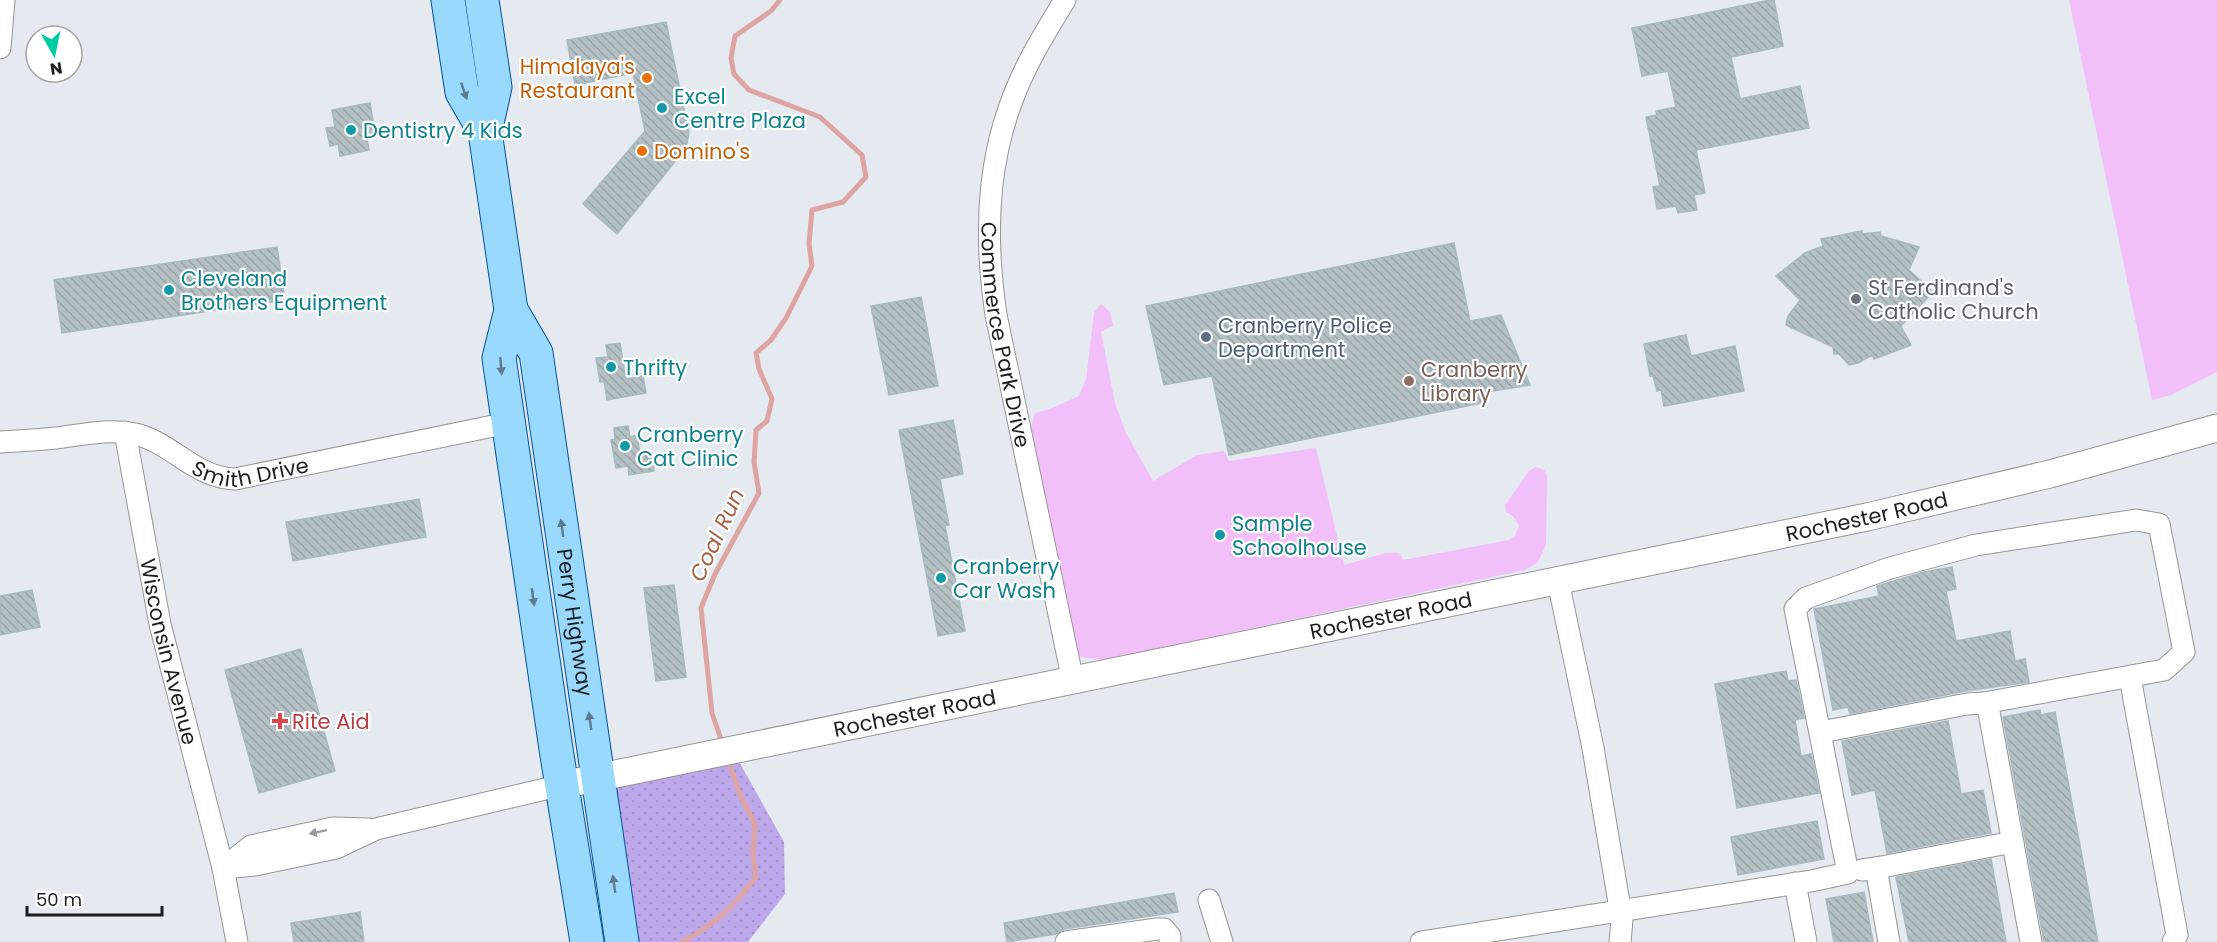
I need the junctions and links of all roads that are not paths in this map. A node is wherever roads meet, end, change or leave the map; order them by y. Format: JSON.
{"nodes":[{"id":1,"x":4,"y":0,"type":"edge"},
{"id":2,"x":448,"y":0,"type":"edge"},
{"id":3,"x":482,"y":0,"type":"edge"},
{"id":4,"x":1065,"y":0,"type":"edge"},
{"id":5,"x":0,"y":48,"type":"edge"},
{"id":6,"x":484,"y":132,"type":"junction"},
{"id":7,"x":510,"y":310,"type":"junction"},
{"id":8,"x":508,"y":423,"type":"junction"},
{"id":9,"x":2217,"y":428,"type":"edge"},
{"id":10,"x":125,"y":432,"type":"junction"},
{"id":11,"x":0,"y":442,"type":"edge"},
{"id":12,"x":1558,"y":581,"type":"junction"},
{"id":13,"x":2130,"y":677,"type":"junction"},
{"id":14,"x":1073,"y":681,"type":"junction"},
{"id":15,"x":1984,"y":704,"type":"junction"},
{"id":16,"x":1821,"y":732,"type":"junction"},
{"id":17,"x":598,"y":779,"type":"junction"},
{"id":18,"x":562,"y":785,"type":"junction"},
{"id":19,"x":2013,"y":842,"type":"junction"},
{"id":20,"x":223,"y":868,"type":"junction"},
{"id":21,"x":1876,"y":868,"type":"junction"},
{"id":22,"x":1848,"y":873,"type":"junction"},
{"id":23,"x":1795,"y":883,"type":"junction"},
{"id":24,"x":1209,"y":900,"type":"dead end"},
{"id":25,"x":1620,"y":910,"type":"junction"},
{"id":26,"x":237,"y":942,"type":"edge"},
{"id":27,"x":587,"y":942,"type":"edge"},
{"id":28,"x":622,"y":942,"type":"edge"},
{"id":29,"x":1066,"y":942,"type":"edge"},
{"id":30,"x":1170,"y":942,"type":"edge"},
{"id":31,"x":1222,"y":942,"type":"edge"},
{"id":32,"x":1421,"y":942,"type":"edge"},
{"id":33,"x":1620,"y":942,"type":"edge"},
{"id":34,"x":1806,"y":942,"type":"edge"},
{"id":35,"x":1889,"y":942,"type":"edge"},
{"id":36,"x":2031,"y":942,"type":"edge"},
{"id":37,"x":2173,"y":942,"type":"edge"}],
"edges":[{"from":1,"to":5,"type":"street"},
{"from":2,"to":6,"type":"main road","name":"Perry Highway","one_way":true},
{"from":3,"to":6,"type":"main road","name":"Perry Highway"},
{"from":4,"to":14,"type":"street","name":"Commerce Park Drive"},
{"from":6,"to":7,"type":"main road","name":"Perry Highway"},
{"from":7,"to":8,"type":"main road","name":"Perry Highway","one_way":true},
{"from":17,"to":7,"type":"main road","name":"Perry Highway","one_way":true},
{"from":8,"to":10,"type":"street","name":"Smith Drive"},
{"from":8,"to":18,"type":"main road","name":"Perry Highway","one_way":true},
{"from":9,"to":12,"type":"street","name":"Rochester Road"},
{"from":10,"to":11,"type":"street","name":"Smith Drive"},
{"from":10,"to":20,"type":"street","name":"Wisconsin Avenue"},
{"from":12,"to":14,"type":"street","name":"Rochester Road"},
{"from":12,"to":25,"type":"street"},
{"from":13,"to":15,"type":"street"},
{"from":13,"to":16,"type":"street"},
{"from":13,"to":37,"type":"street"},
{"from":14,"to":17,"type":"street","name":"Rochester Road"},
{"from":15,"to":16,"type":"street"},
{"from":15,"to":19,"type":"street"},
{"from":16,"to":22,"type":"street"},
{"from":17,"to":18,"type":"street","name":"Rochester Road"},
{"from":28,"to":17,"type":"main road","name":"Perry Highway","one_way":true},
{"from":18,"to":20,"type":"street"},
{"from":18,"to":27,"type":"main road","name":"Perry Highway"},
{"from":19,"to":21,"type":"street"},
{"from":19,"to":36,"type":"street"},
{"from":20,"to":26,"type":"street","name":"Wisconsin Avenue"},
{"from":21,"to":22,"type":"street"},
{"from":21,"to":35,"type":"street"},
{"from":22,"to":23,"type":"street"},
{"from":23,"to":25,"type":"street"},
{"from":23,"to":34,"type":"street"},
{"from":24,"to":31,"type":"street"},
{"from":25,"to":32,"type":"street"},
{"from":25,"to":33,"type":"street"},
{"from":29,"to":30,"type":"street"}]}
